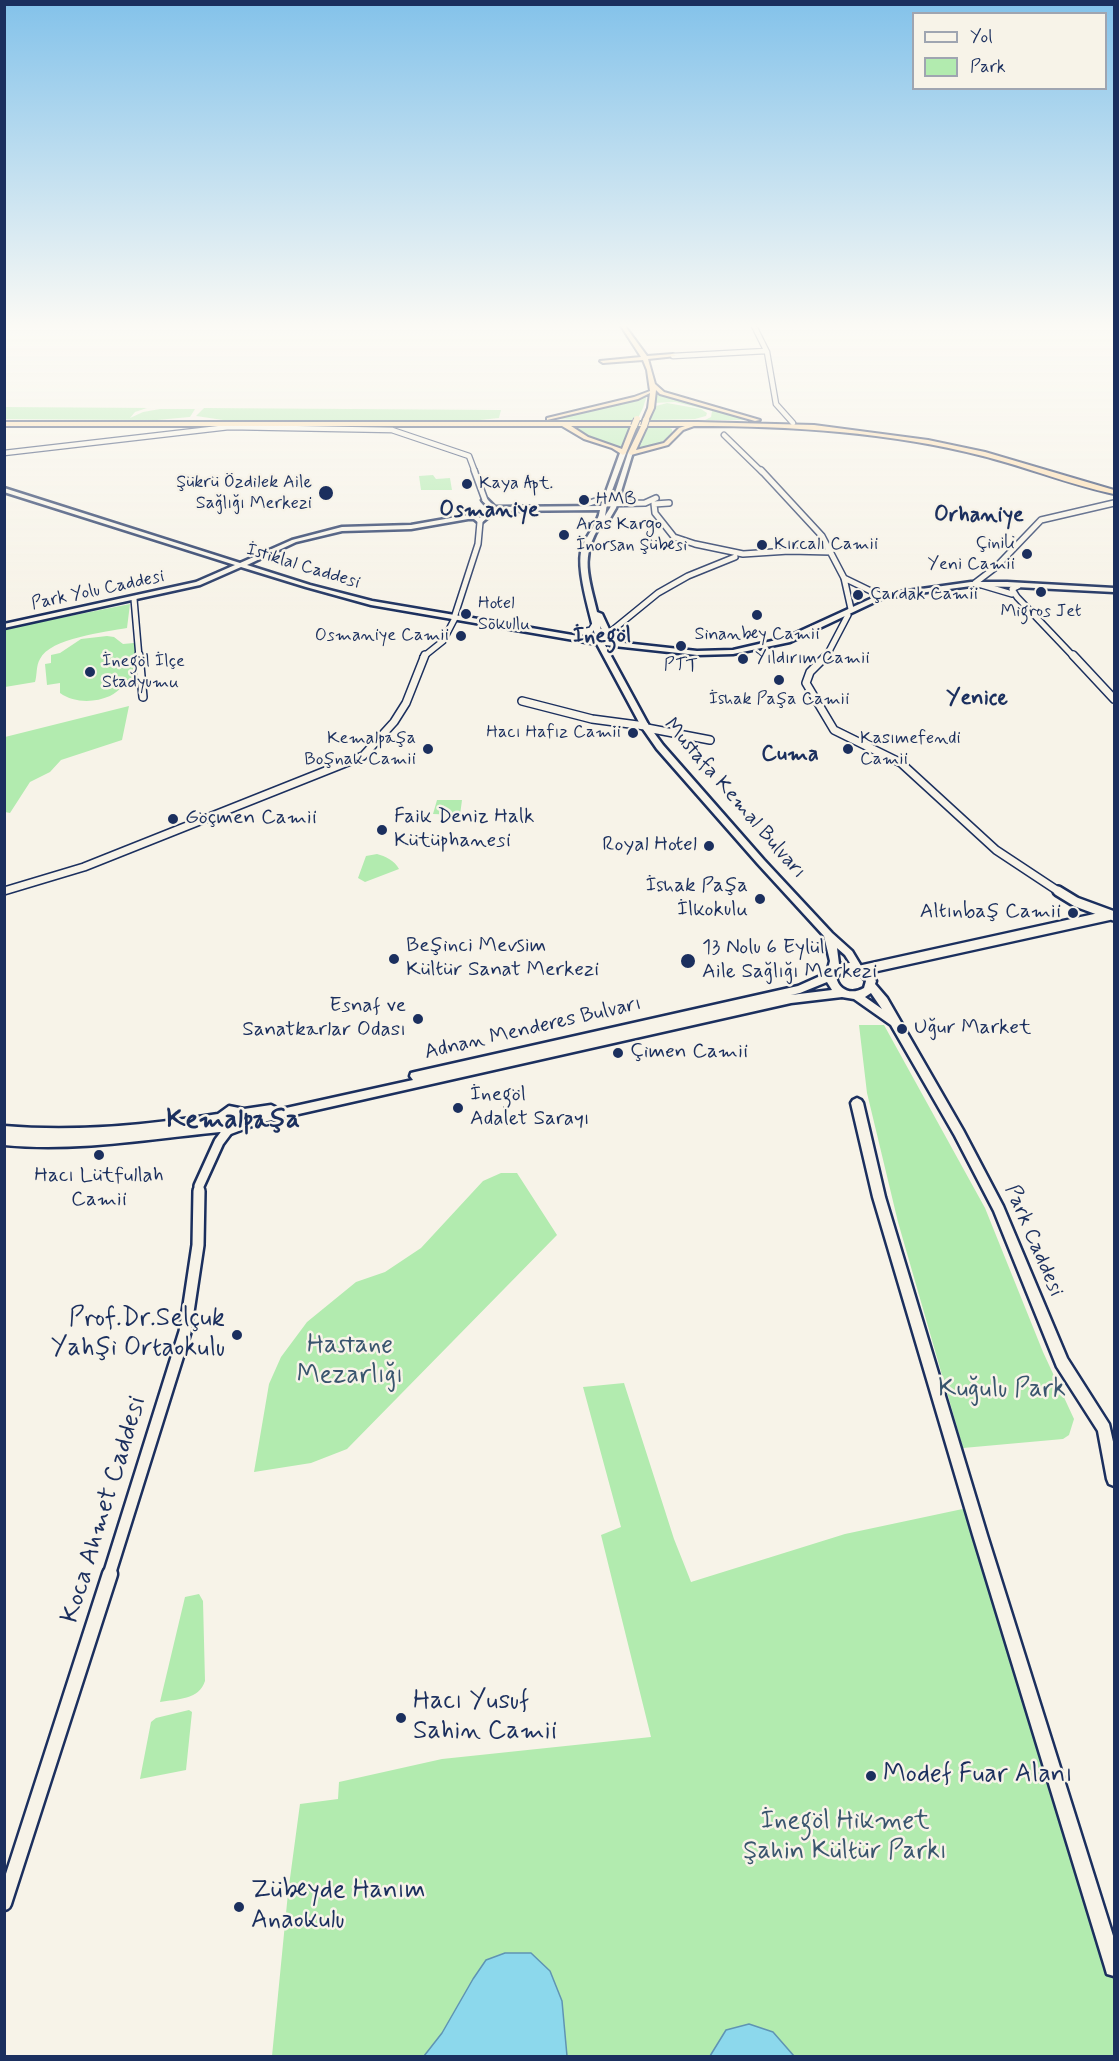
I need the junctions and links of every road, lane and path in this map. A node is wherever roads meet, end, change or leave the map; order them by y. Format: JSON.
{"nodes":[{"id":1,"x":37,"y":422,"type":"edge"},
{"id":2,"x":578,"y":422,"type":"edge"},
{"id":3,"x":635,"y":422,"type":"edge"},
{"id":4,"x":645,"y":422,"type":"edge"},
{"id":5,"x":779,"y":422,"type":"edge"},
{"id":6,"x":608,"y":423,"type":"junction"},
{"id":7,"x":697,"y":423,"type":"junction"},
{"id":8,"x":793,"y":423,"type":"joint"},
{"id":9,"x":366,"y":424,"type":"junction"},
{"id":10,"x":419,"y":424,"type":"junction"},
{"id":11,"x":555,"y":424,"type":"junction"},
{"id":12,"x":656,"y":424,"type":"junction"},
{"id":13,"x":815,"y":425,"type":"junction"},
{"id":14,"x":394,"y":431,"type":"junction"},
{"id":15,"x":724,"y":435,"type":"dead end"},
{"id":16,"x":628,"y":437,"type":"junction"},
{"id":17,"x":637,"y":441,"type":"junction"},
{"id":18,"x":4,"y":453,"type":"edge"},
{"id":19,"x":623,"y":453,"type":"junction"},
{"id":20,"x":631,"y":453,"type":"junction"},
{"id":21,"x":4,"y":490,"type":"edge"},
{"id":22,"x":1114,"y":490,"type":"edge"},
{"id":23,"x":485,"y":500,"type":"joint"},
{"id":24,"x":605,"y":503,"type":"junction"},
{"id":25,"x":655,"y":503,"type":"junction"},
{"id":26,"x":669,"y":503,"type":"dead end"},
{"id":27,"x":1114,"y":503,"type":"edge"},
{"id":28,"x":581,"y":506,"type":"junction"},
{"id":29,"x":614,"y":506,"type":"junction"},
{"id":30,"x":625,"y":506,"type":"junction"},
{"id":31,"x":643,"y":508,"type":"junction"},
{"id":32,"x":485,"y":513,"type":"junction"},
{"id":33,"x":656,"y":515,"type":"junction"},
{"id":34,"x":602,"y":519,"type":"junction"},
{"id":35,"x":831,"y":552,"type":"junction"},
{"id":36,"x":737,"y":555,"type":"junction"},
{"id":37,"x":241,"y":564,"type":"junction"},
{"id":38,"x":844,"y":578,"type":"junction"},
{"id":39,"x":989,"y":583,"type":"junction"},
{"id":40,"x":1016,"y":586,"type":"junction"},
{"id":41,"x":1114,"y":590,"type":"edge"},
{"id":42,"x":901,"y":593,"type":"junction"},
{"id":43,"x":881,"y":596,"type":"junction"},
{"id":44,"x":1014,"y":596,"type":"junction"},
{"id":45,"x":134,"y":599,"type":"junction"},
{"id":46,"x":850,"y":612,"type":"junction"},
{"id":47,"x":455,"y":618,"type":"junction"},
{"id":48,"x":598,"y":622,"type":"junction"},
{"id":49,"x":4,"y":626,"type":"edge"},
{"id":50,"x":535,"y":630,"type":"junction"},
{"id":51,"x":578,"y":633,"type":"junction"},
{"id":52,"x":596,"y":633,"type":"junction"},
{"id":53,"x":609,"y":633,"type":"junction"},
{"id":54,"x":600,"y":642,"type":"junction"},
{"id":55,"x":612,"y":643,"type":"junction"},
{"id":56,"x":643,"y":646,"type":"junction"},
{"id":57,"x":143,"y":698,"type":"dead end"},
{"id":58,"x":1114,"y":699,"type":"edge"},
{"id":59,"x":522,"y":701,"type":"dead end"},
{"id":60,"x":646,"y":727,"type":"junction"},
{"id":61,"x":710,"y":740,"type":"dead end"},
{"id":62,"x":4,"y":891,"type":"edge"},
{"id":63,"x":1113,"y":916,"type":"edge"},
{"id":64,"x":829,"y":935,"type":"junction"},
{"id":65,"x":859,"y":969,"type":"junction"},
{"id":66,"x":832,"y":974,"type":"junction"},
{"id":67,"x":871,"y":986,"type":"junction"},
{"id":68,"x":842,"y":993,"type":"junction"},
{"id":69,"x":857,"y":996,"type":"junction"},
{"id":70,"x":896,"y":1025,"type":"junction"},
{"id":71,"x":532,"y":1053,"type":"junction"},
{"id":72,"x":518,"y":1056,"type":"junction"},
{"id":73,"x":857,"y":1103,"type":"dead end"},
{"id":74,"x":242,"y":1114,"type":"junction"},
{"id":75,"x":227,"y":1125,"type":"junction"},
{"id":76,"x":4,"y":1131,"type":"edge"},
{"id":77,"x":4,"y":1140,"type":"edge"},
{"id":78,"x":1114,"y":1479,"type":"edge"},
{"id":79,"x":4,"y":1903,"type":"edge"},
{"id":80,"x":1114,"y":1967,"type":"edge"}],
"edges":[{"from":1,"to":9,"type":"highway"},
{"from":2,"to":6,"type":"highway"},
{"from":3,"to":16,"type":"highway"},
{"from":4,"to":17,"type":"highway"},
{"from":5,"to":8,"type":"highway"},
{"from":6,"to":7,"type":"highway"},
{"from":6,"to":11,"type":"highway"},
{"from":6,"to":12,"type":"highway"},
{"from":6,"to":16,"type":"highway"},
{"from":7,"to":12,"type":"highway"},
{"from":7,"to":13,"type":"highway"},
{"from":7,"to":20,"type":"highway"},
{"from":7,"to":22,"type":"highway"},
{"from":8,"to":13,"type":"highway"},
{"from":9,"to":10,"type":"highway"},
{"from":9,"to":14,"type":"street"},
{"from":10,"to":11,"type":"highway"},
{"from":10,"to":14,"type":"street"},
{"from":11,"to":19,"type":"highway"},
{"from":12,"to":17,"type":"highway"},
{"from":13,"to":22,"type":"highway"},
{"from":14,"to":18,"type":"street"},
{"from":14,"to":23,"type":"street"},
{"from":15,"to":35,"type":"street"},
{"from":16,"to":19,"type":"highway"},
{"from":17,"to":20,"type":"highway"},
{"from":19,"to":24,"type":"main road"},
{"from":20,"to":29,"type":"main road"},
{"from":21,"to":37,"type":"main road","name":"İstiklal Caddesi"},
{"from":23,"to":32,"type":"main road"},
{"from":24,"to":28,"type":"main road","name":"Park Yolu Caddesi"},
{"from":24,"to":28,"type":"street"},
{"from":24,"to":29,"type":"street"},
{"from":24,"to":34,"type":"main road"},
{"from":25,"to":26,"type":"street"},
{"from":25,"to":30,"type":"street"},
{"from":25,"to":31,"type":"street"},
{"from":25,"to":33,"type":"street"},
{"from":27,"to":39,"type":"street"},
{"from":28,"to":32,"type":"main road","name":"Park Yolu Caddesi"},
{"from":28,"to":34,"type":"street"},
{"from":29,"to":30,"type":"street"},
{"from":29,"to":30,"type":"street"},
{"from":29,"to":48,"type":"main road"},
{"from":30,"to":31,"type":"street"},
{"from":31,"to":33,"type":"street"},
{"from":32,"to":37,"type":"main road","name":"Park Yolu Caddesi"},
{"from":32,"to":47,"type":"street"},
{"from":33,"to":36,"type":"street"},
{"from":34,"to":48,"type":"main road"},
{"from":35,"to":36,"type":"street"},
{"from":35,"to":38,"type":"street"},
{"from":36,"to":53,"type":"street"},
{"from":37,"to":45,"type":"main road","name":"Park Yolu Caddesi"},
{"from":37,"to":47,"type":"main road","name":"İstiklal Caddesi"},
{"from":38,"to":43,"type":"street"},
{"from":38,"to":46,"type":"street"},
{"from":39,"to":40,"type":"main road"},
{"from":39,"to":42,"type":"main road"},
{"from":39,"to":44,"type":"street"},
{"from":40,"to":41,"type":"main road"},
{"from":40,"to":44,"type":"street"},
{"from":42,"to":43,"type":"main road"},
{"from":42,"to":46,"type":"main road"},
{"from":43,"to":46,"type":"main road"},
{"from":44,"to":58,"type":"street"},
{"from":45,"to":49,"type":"main road","name":"Park Yolu Caddesi"},
{"from":45,"to":57,"type":"street"},
{"from":46,"to":56,"type":"main road"},
{"from":46,"to":63,"type":"street"},
{"from":47,"to":50,"type":"main road","name":"İstiklal Caddesi"},
{"from":47,"to":62,"type":"street"},
{"from":48,"to":51,"type":"street"},
{"from":48,"to":52,"type":"main road"},
{"from":48,"to":53,"type":"main road"},
{"from":50,"to":51,"type":"main road"},
{"from":50,"to":54,"type":"main road","name":"İstiklal Caddesi"},
{"from":51,"to":52,"type":"main road"},
{"from":52,"to":53,"type":"main road"},
{"from":52,"to":54,"type":"main road","name":"Mustafa Kemal Bulvarı"},
{"from":53,"to":55,"type":"main road"},
{"from":53,"to":56,"type":"main road"},
{"from":54,"to":55,"type":"main road","name":"İstiklal Caddesi"},
{"from":54,"to":60,"type":"main road","name":"Mustafa Kemal Bulvarı"},
{"from":55,"to":56,"type":"main road","name":"İstiklal Caddesi"},
{"from":59,"to":60,"type":"street"},
{"from":60,"to":61,"type":"street"},
{"from":60,"to":64,"type":"main road","name":"Mustafa Kemal Bulvarı"},
{"from":63,"to":65,"type":"street"},
{"from":64,"to":65,"type":"main road","name":"Mustafa Kemal Bulvarı"},
{"from":64,"to":66,"type":"main road"},
{"from":65,"to":66,"type":"main road"},
{"from":65,"to":67,"type":"main road"},
{"from":66,"to":68,"type":"main road"},
{"from":66,"to":71,"type":"main road","name":"Adnan Menderes Bulvarı"},
{"from":67,"to":69,"type":"main road"},
{"from":67,"to":70,"type":"main road","name":"Park Caddesi"},
{"from":68,"to":69,"type":"main road"},
{"from":68,"to":71,"type":"main road","name":"Adnan Menderes Bulvarı"},
{"from":69,"to":70,"type":"main road"},
{"from":70,"to":78,"type":"main road","name":"Park Caddesi"},
{"from":71,"to":72,"type":"main road","name":"Adnan Menderes Bulvarı"},
{"from":72,"to":74,"type":"main road","name":"Adnan Menderes Bulvarı"},
{"from":72,"to":75,"type":"main road","name":"Adnan Menderes Bulvarı"},
{"from":73,"to":80,"type":"main road"},
{"from":74,"to":75,"type":"main road"},
{"from":74,"to":75,"type":"main road","name":"Adnan Menderes Bulvarı"},
{"from":75,"to":76,"type":"main road","name":"Adnan Menderes Bulvarı"},
{"from":75,"to":77,"type":"main road","name":"Adnan Menderes Bulvarı"},
{"from":75,"to":79,"type":"street","name":"Koca Ahmet Caddesi"}]}
